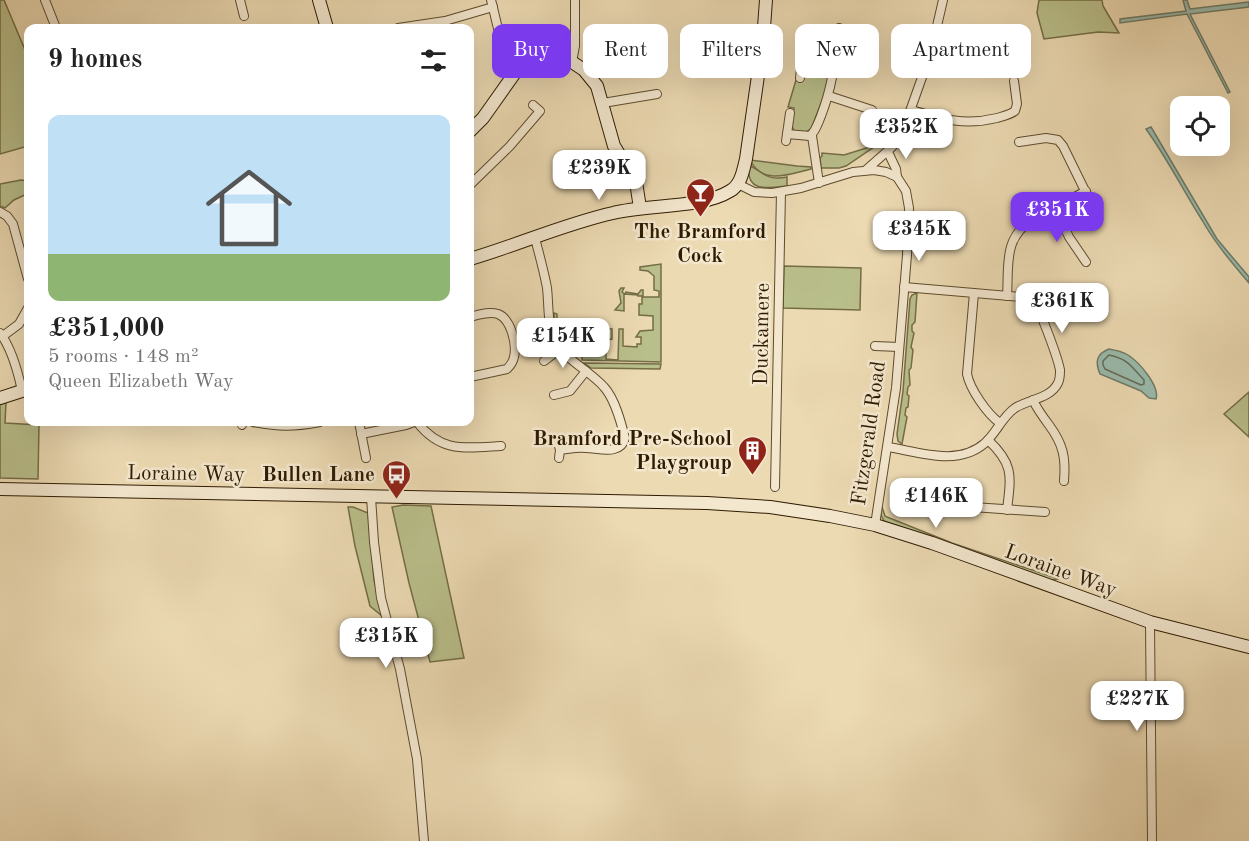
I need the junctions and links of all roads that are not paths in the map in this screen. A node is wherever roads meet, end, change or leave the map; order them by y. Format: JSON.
{"nodes":[{"id":1,"x":45,"y":0,"type":"edge"},
{"id":2,"x":240,"y":0,"type":"edge"},
{"id":3,"x":319,"y":0,"type":"edge"},
{"id":4,"x":575,"y":0,"type":"edge"},
{"id":5,"x":766,"y":0,"type":"edge"},
{"id":6,"x":943,"y":0,"type":"edge"},
{"id":7,"x":492,"y":4,"type":"edge"},
{"id":8,"x":244,"y":16,"type":"dead end"},
{"id":9,"x":54,"y":24,"type":"edge"},
{"id":10,"x":326,"y":24,"type":"edge"},
{"id":11,"x":430,"y":24,"type":"edge"},
{"id":12,"x":497,"y":24,"type":"edge"},
{"id":13,"x":572,"y":62,"type":"joint"},
{"id":14,"x":512,"y":78,"type":"edge"},
{"id":15,"x":833,"y":78,"type":"edge"},
{"id":16,"x":1014,"y":81,"type":"dead end"},
{"id":17,"x":657,"y":94,"type":"dead end"},
{"id":18,"x":829,"y":96,"type":"junction"},
{"id":19,"x":603,"y":103,"type":"junction"},
{"id":20,"x":533,"y":105,"type":"dead end"},
{"id":21,"x":872,"y":110,"type":"dead end"},
{"id":22,"x":911,"y":110,"type":"junction"},
{"id":23,"x":790,"y":113,"type":"dead end"},
{"id":24,"x":474,"y":127,"type":"edge"},
{"id":25,"x":812,"y":136,"type":"junction"},
{"id":26,"x":1019,"y":142,"type":"dead end"},
{"id":27,"x":888,"y":152,"type":"junction"},
{"id":28,"x":866,"y":170,"type":"junction"},
{"id":29,"x":897,"y":177,"type":"junction"},
{"id":30,"x":474,"y":181,"type":"edge"},
{"id":31,"x":819,"y":183,"type":"junction"},
{"id":32,"x":738,"y":184,"type":"junction"},
{"id":33,"x":781,"y":192,"type":"junction"},
{"id":34,"x":1055,"y":207,"type":"junction"},
{"id":35,"x":640,"y":208,"type":"junction"},
{"id":36,"x":0,"y":212,"type":"edge"},
{"id":37,"x":535,"y":238,"type":"junction"},
{"id":38,"x":474,"y":258,"type":"edge"},
{"id":39,"x":1086,"y":262,"type":"dead end"},
{"id":40,"x":24,"y":264,"type":"edge"},
{"id":41,"x":904,"y":287,"type":"junction"},
{"id":42,"x":974,"y":293,"type":"junction"},
{"id":43,"x":1007,"y":296,"type":"junction"},
{"id":44,"x":24,"y":315,"type":"edge"},
{"id":45,"x":474,"y":316,"type":"edge"},
{"id":46,"x":1,"y":334,"type":"edge"},
{"id":47,"x":875,"y":346,"type":"dead end"},
{"id":48,"x":899,"y":347,"type":"junction"},
{"id":49,"x":561,"y":348,"type":"junction"},
{"id":50,"x":544,"y":361,"type":"dead end"},
{"id":51,"x":586,"y":371,"type":"junction"},
{"id":52,"x":474,"y":376,"type":"edge"},
{"id":53,"x":24,"y":388,"type":"edge"},
{"id":54,"x":24,"y":390,"type":"edge"},
{"id":55,"x":554,"y":395,"type":"dead end"},
{"id":56,"x":0,"y":398,"type":"edge"},
{"id":57,"x":1033,"y":400,"type":"junction"},
{"id":58,"x":1000,"y":423,"type":"junction"},
{"id":59,"x":273,"y":426,"type":"edge"},
{"id":60,"x":293,"y":426,"type":"edge"},
{"id":61,"x":360,"y":426,"type":"edge"},
{"id":62,"x":401,"y":426,"type":"edge"},
{"id":63,"x":419,"y":426,"type":"edge"},
{"id":64,"x":362,"y":434,"type":"junction"},
{"id":65,"x":988,"y":440,"type":"junction"},
{"id":66,"x":501,"y":446,"type":"dead end"},
{"id":67,"x":888,"y":447,"type":"junction"},
{"id":68,"x":559,"y":451,"type":"dead end"},
{"id":69,"x":366,"y":458,"type":"dead end"},
{"id":70,"x":766,"y":476,"type":"dead end"},
{"id":71,"x":776,"y":477,"type":"junction"},
{"id":72,"x":1064,"y":481,"type":"dead end"},
{"id":73,"x":776,"y":487,"type":"dead end"},
{"id":74,"x":0,"y":489,"type":"edge"},
{"id":75,"x":371,"y":497,"type":"junction"},
{"id":76,"x":973,"y":507,"type":"dead end"},
{"id":77,"x":1007,"y":510,"type":"junction"},
{"id":78,"x":1045,"y":512,"type":"dead end"},
{"id":79,"x":875,"y":525,"type":"junction"},
{"id":80,"x":1150,"y":622,"type":"junction"},
{"id":81,"x":1249,"y":647,"type":"edge"},
{"id":82,"x":424,"y":841,"type":"edge"},
{"id":83,"x":1152,"y":841,"type":"edge"}],
"edges":[{"from":1,"to":9,"type":"street"},
{"from":2,"to":8,"type":"street"},
{"from":3,"to":10,"type":"main road"},
{"from":4,"to":13,"type":"street"},
{"from":5,"to":32,"type":"main road"},
{"from":6,"to":22,"type":"street"},
{"from":7,"to":11,"type":"street"},
{"from":7,"to":12,"type":"street"},
{"from":13,"to":19,"type":"main road"},
{"from":14,"to":24,"type":"main road"},
{"from":15,"to":18,"type":"street"},
{"from":16,"to":22,"type":"street"},
{"from":17,"to":19,"type":"street"},
{"from":18,"to":21,"type":"street"},
{"from":18,"to":25,"type":"street"},
{"from":19,"to":35,"type":"main road"},
{"from":20,"to":30,"type":"street"},
{"from":22,"to":27,"type":"street"},
{"from":23,"to":25,"type":"street"},
{"from":25,"to":31,"type":"street"},
{"from":26,"to":34,"type":"street"},
{"from":27,"to":28,"type":"street"},
{"from":27,"to":29,"type":"street","name":"Fitzgerald Road"},
{"from":28,"to":29,"type":"street"},
{"from":28,"to":31,"type":"street"},
{"from":29,"to":41,"type":"street","name":"Fitzgerald Road"},
{"from":31,"to":33,"type":"street"},
{"from":32,"to":33,"type":"street"},
{"from":32,"to":35,"type":"main road"},
{"from":33,"to":71,"type":"street","name":"Duckamere"},
{"from":34,"to":39,"type":"street"},
{"from":34,"to":43,"type":"street"},
{"from":35,"to":37,"type":"main road"},
{"from":36,"to":40,"type":"street"},
{"from":37,"to":38,"type":"main road"},
{"from":37,"to":49,"type":"street"},
{"from":41,"to":42,"type":"street"},
{"from":41,"to":48,"type":"street","name":"Fitzgerald Road"},
{"from":42,"to":43,"type":"street"},
{"from":42,"to":58,"type":"street"},
{"from":43,"to":57,"type":"street"},
{"from":44,"to":46,"type":"street"},
{"from":45,"to":52,"type":"street"},
{"from":46,"to":53,"type":"street"},
{"from":47,"to":48,"type":"street","name":"Fitzgerald Road"},
{"from":48,"to":67,"type":"street","name":"Fitzgerald Road"},
{"from":49,"to":50,"type":"street"},
{"from":49,"to":51,"type":"street"},
{"from":51,"to":55,"type":"street"},
{"from":51,"to":68,"type":"street"},
{"from":54,"to":56,"type":"main road"},
{"from":57,"to":58,"type":"street"},
{"from":57,"to":72,"type":"street"},
{"from":58,"to":65,"type":"street"},
{"from":59,"to":60,"type":"street"},
{"from":61,"to":64,"type":"street"},
{"from":62,"to":64,"type":"street"},
{"from":63,"to":66,"type":"street"},
{"from":64,"to":69,"type":"street"},
{"from":65,"to":67,"type":"street"},
{"from":65,"to":77,"type":"street"},
{"from":67,"to":79,"type":"street","name":"Fitzgerald Road"},
{"from":70,"to":71,"type":"street"},
{"from":71,"to":73,"type":"street","name":"Duckamere"},
{"from":74,"to":75,"type":"main road","name":"Loraine Way"},
{"from":75,"to":79,"type":"main road","name":"Loraine Way"},
{"from":75,"to":82,"type":"street"},
{"from":76,"to":77,"type":"street"},
{"from":77,"to":78,"type":"street"},
{"from":79,"to":80,"type":"main road","name":"Loraine Way"},
{"from":80,"to":81,"type":"main road","name":"Loraine Way"},
{"from":80,"to":83,"type":"street"}]}
